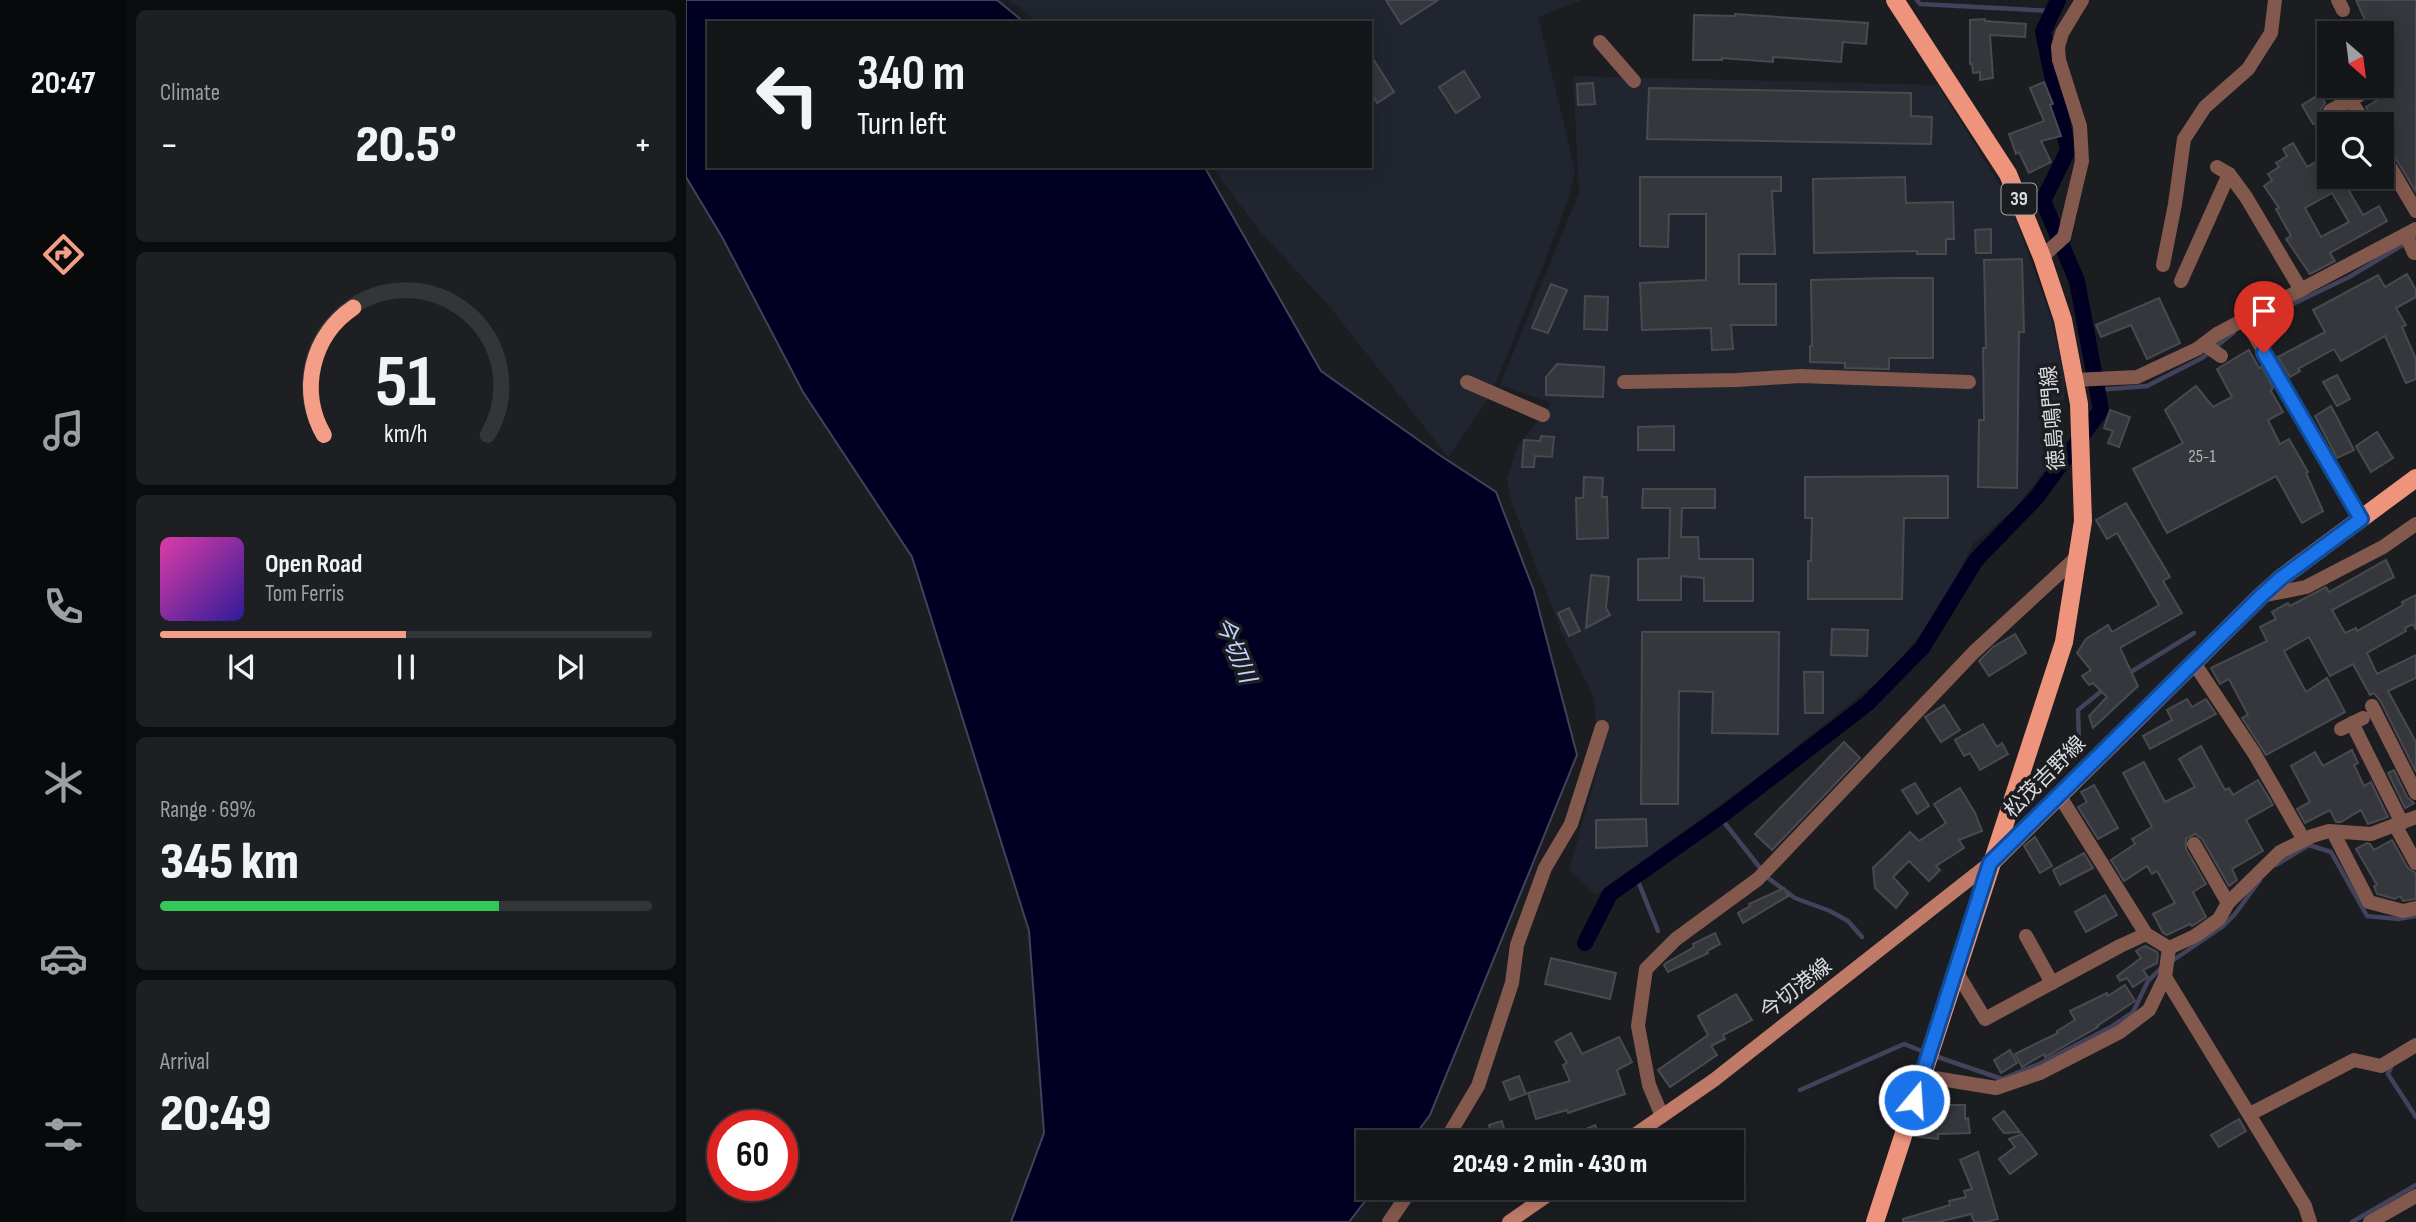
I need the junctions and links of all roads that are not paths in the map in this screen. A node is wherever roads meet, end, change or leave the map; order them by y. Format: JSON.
{"nodes":[{"id":1,"x":1895,"y":0,"type":"edge"},
{"id":2,"x":2082,"y":0,"type":"edge"},
{"id":3,"x":2275,"y":0,"type":"edge"},
{"id":4,"x":1600,"y":42,"type":"dead end"},
{"id":5,"x":1634,"y":81,"type":"dead end"},
{"id":6,"x":2350,"y":99,"type":"joint"},
{"id":7,"x":2330,"y":111,"type":"dead end"},
{"id":8,"x":2358,"y":112,"type":"edge"},
{"id":9,"x":2394,"y":175,"type":"edge"},
{"id":10,"x":2416,"y":211,"type":"edge"},
{"id":11,"x":2411,"y":232,"type":"edge"},
{"id":12,"x":2414,"y":253,"type":"dead end"},
{"id":13,"x":2042,"y":257,"type":"junction"},
{"id":14,"x":2163,"y":265,"type":"dead end"},
{"id":15,"x":2181,"y":281,"type":"dead end"},
{"id":16,"x":2301,"y":290,"type":"junction"},
{"id":17,"x":2245,"y":320,"type":"junction"},
{"id":18,"x":2204,"y":344,"type":"junction"},
{"id":19,"x":2221,"y":356,"type":"dead end"},
{"id":20,"x":2074,"y":380,"type":"junction"},
{"id":21,"x":1466,"y":382,"type":"dead end"},
{"id":22,"x":1969,"y":382,"type":"dead end"},
{"id":23,"x":1624,"y":383,"type":"dead end"},
{"id":24,"x":1543,"y":415,"type":"dead end"},
{"id":25,"x":2416,"y":478,"type":"edge"},
{"id":26,"x":2361,"y":519,"type":"junction"},
{"id":27,"x":2416,"y":524,"type":"edge"},
{"id":28,"x":2077,"y":557,"type":"junction"},
{"id":29,"x":2261,"y":596,"type":"junction"},
{"id":30,"x":2193,"y":663,"type":"junction"},
{"id":31,"x":1602,"y":727,"type":"dead end"},
{"id":32,"x":2416,"y":793,"type":"edge"},
{"id":33,"x":2059,"y":795,"type":"junction"},
{"id":34,"x":2416,"y":817,"type":"edge"},
{"id":35,"x":2398,"y":824,"type":"junction"},
{"id":36,"x":2333,"y":832,"type":"junction"},
{"id":37,"x":2304,"y":840,"type":"junction"},
{"id":38,"x":2194,"y":844,"type":"dead end"},
{"id":39,"x":1990,"y":863,"type":"junction"},
{"id":40,"x":2416,"y":863,"type":"edge"},
{"id":41,"x":2228,"y":903,"type":"junction"},
{"id":42,"x":2416,"y":908,"type":"edge"},
{"id":43,"x":2146,"y":934,"type":"junction"},
{"id":44,"x":2026,"y":936,"type":"dead end"},
{"id":45,"x":2169,"y":948,"type":"junction"},
{"id":46,"x":1956,"y":971,"type":"junction"},
{"id":47,"x":2165,"y":977,"type":"junction"},
{"id":48,"x":2052,"y":983,"type":"junction"},
{"id":49,"x":2416,"y":1045,"type":"edge"},
{"id":50,"x":1922,"y":1076,"type":"junction"},
{"id":51,"x":2250,"y":1114,"type":"junction"},
{"id":52,"x":1662,"y":1116,"type":"junction"},
{"id":53,"x":1452,"y":1130,"type":"edge"},
{"id":54,"x":1642,"y":1130,"type":"edge"},
{"id":55,"x":2416,"y":1196,"type":"edge"},
{"id":56,"x":1404,"y":1200,"type":"edge"},
{"id":57,"x":1544,"y":1200,"type":"edge"},
{"id":58,"x":1523,"y":1217,"type":"edge"},
{"id":59,"x":1389,"y":1222,"type":"edge"},
{"id":60,"x":1509,"y":1222,"type":"edge"},
{"id":61,"x":1875,"y":1222,"type":"edge"},
{"id":62,"x":2310,"y":1222,"type":"edge"},
{"id":63,"x":2370,"y":1222,"type":"edge"}],
"edges":[{"from":1,"to":13,"type":"main road","name":"徳島鳴門線","number":"39"},
{"from":2,"to":13,"type":"street"},
{"from":3,"to":14,"type":"street"},
{"from":4,"to":5,"type":"street"},
{"from":6,"to":7,"type":"street"},
{"from":6,"to":8,"type":"street"},
{"from":9,"to":10,"type":"street"},
{"from":11,"to":12,"type":"street"},
{"from":11,"to":16,"type":"street"},
{"from":13,"to":20,"type":"main road","name":"徳島鳴門線","number":"39"},
{"from":15,"to":16,"type":"street"},
{"from":16,"to":17,"type":"street"},
{"from":17,"to":18,"type":"street"},
{"from":17,"to":26,"type":"street"},
{"from":18,"to":19,"type":"street"},
{"from":18,"to":20,"type":"street"},
{"from":20,"to":28,"type":"main road","name":"徳島鳴門線","number":"39"},
{"from":21,"to":24,"type":"street"},
{"from":22,"to":23,"type":"street"},
{"from":25,"to":26,"type":"main road","name":"松茂吉野線"},
{"from":26,"to":29,"type":"main road","name":"松茂吉野線"},
{"from":27,"to":29,"type":"street"},
{"from":28,"to":39,"type":"main road","name":"徳島鳴門線","number":"39"},
{"from":28,"to":52,"type":"street"},
{"from":29,"to":30,"type":"main road","name":"松茂吉野線"},
{"from":30,"to":33,"type":"main road","name":"松茂吉野線"},
{"from":30,"to":37,"type":"street"},
{"from":31,"to":53,"type":"street"},
{"from":32,"to":35,"type":"street"},
{"from":33,"to":39,"type":"main road","name":"松茂吉野線"},
{"from":33,"to":43,"type":"street"},
{"from":34,"to":35,"type":"street"},
{"from":35,"to":36,"type":"street"},
{"from":35,"to":40,"type":"street"},
{"from":36,"to":37,"type":"street"},
{"from":36,"to":42,"type":"street"},
{"from":37,"to":41,"type":"street"},
{"from":38,"to":41,"type":"street"},
{"from":39,"to":46,"type":"main road","name":"松茂吉野線"},
{"from":39,"to":52,"type":"main road","name":"今切港線"},
{"from":41,"to":45,"type":"street"},
{"from":43,"to":45,"type":"street"},
{"from":43,"to":48,"type":"street"},
{"from":44,"to":48,"type":"street"},
{"from":45,"to":47,"type":"street"},
{"from":46,"to":48,"type":"street"},
{"from":46,"to":50,"type":"main road","name":"松茂吉野線"},
{"from":47,"to":50,"type":"street"},
{"from":47,"to":51,"type":"street"},
{"from":49,"to":51,"type":"street"},
{"from":50,"to":61,"type":"main road","name":"松茂吉野線"},
{"from":51,"to":62,"type":"street"},
{"from":52,"to":54,"type":"main road","name":"今切港線"},
{"from":55,"to":63,"type":"street"},
{"from":56,"to":59,"type":"street"},
{"from":57,"to":58,"type":"main road"},
{"from":58,"to":60,"type":"main road"}]}
